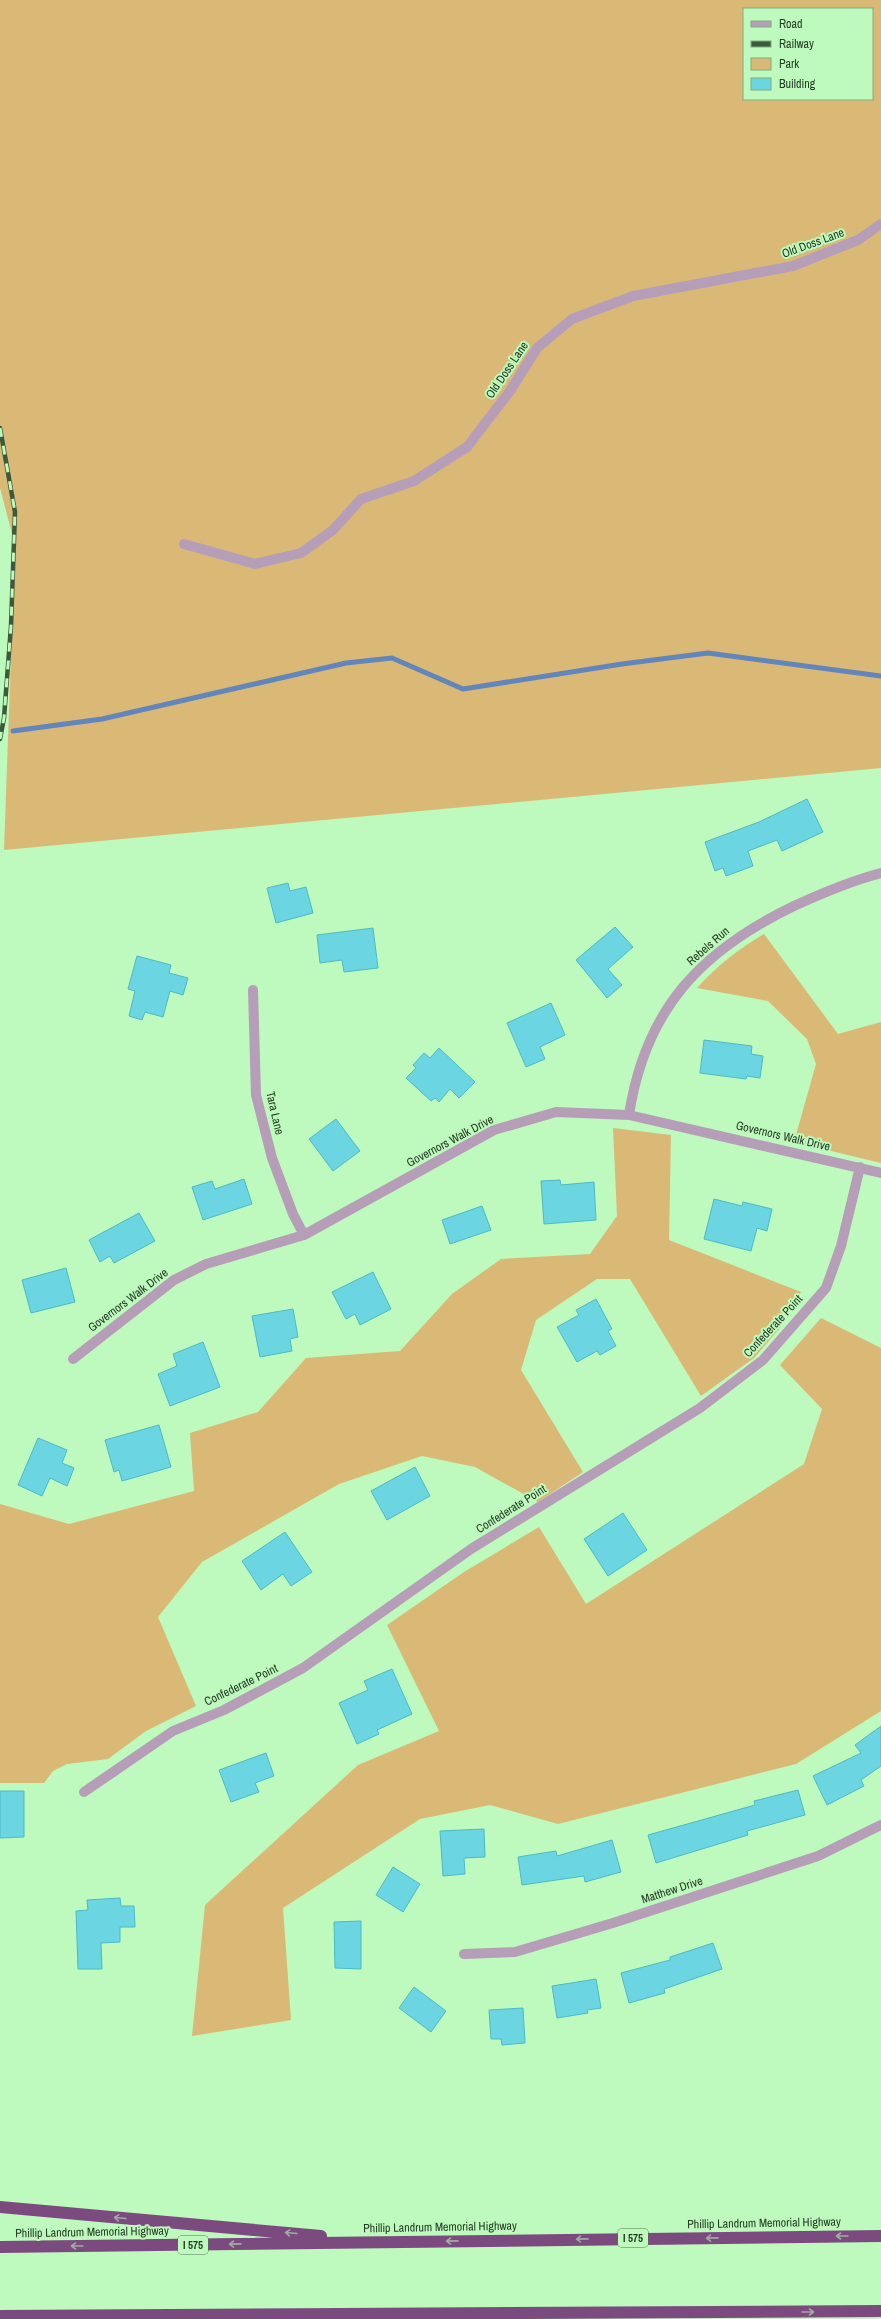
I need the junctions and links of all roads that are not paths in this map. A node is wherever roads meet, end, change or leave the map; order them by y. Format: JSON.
{"nodes":[{"id":1,"x":881,"y":224,"type":"edge"},
{"id":2,"x":184,"y":544,"type":"dead end"},
{"id":3,"x":881,"y":872,"type":"edge"},
{"id":4,"x":253,"y":990,"type":"dead end"},
{"id":5,"x":629,"y":1115,"type":"junction"},
{"id":6,"x":860,"y":1167,"type":"junction"},
{"id":7,"x":881,"y":1173,"type":"edge"},
{"id":8,"x":304,"y":1234,"type":"junction"},
{"id":9,"x":73,"y":1359,"type":"dead end"},
{"id":10,"x":84,"y":1792,"type":"dead end"},
{"id":11,"x":881,"y":1825,"type":"edge"},
{"id":12,"x":464,"y":1954,"type":"dead end"},
{"id":13,"x":0,"y":2207,"type":"edge"},
{"id":14,"x":881,"y":2236,"type":"edge"},
{"id":15,"x":386,"y":2242,"type":"junction"},
{"id":16,"x":0,"y":2247,"type":"edge"},
{"id":17,"x":881,"y":2311,"type":"edge"},
{"id":18,"x":768,"y":2312,"type":"junction"},
{"id":19,"x":0,"y":2316,"type":"edge"},
{"id":20,"x":622,"y":2319,"type":"edge"}],
"edges":[{"from":1,"to":2,"type":"street","name":"Old Doss Lane"},
{"from":3,"to":5,"type":"street","name":"Rebels Run"},
{"from":4,"to":8,"type":"street","name":"Tara Lane"},
{"from":5,"to":6,"type":"street","name":"Governors Walk Drive"},
{"from":5,"to":8,"type":"street","name":"Governors Walk Drive"},
{"from":6,"to":7,"type":"street","name":"Governors Walk Drive"},
{"from":6,"to":10,"type":"street","name":"Confederate Point"},
{"from":8,"to":9,"type":"street","name":"Governors Walk Drive"},
{"from":11,"to":12,"type":"street","name":"Matthew Drive"},
{"from":15,"to":13,"type":"highway","one_way":true},
{"from":14,"to":15,"type":"highway","name":"Phillip Landrum Memorial Highway","number":"I 575","one_way":true},
{"from":15,"to":16,"type":"highway","name":"Phillip Landrum Memorial Highway","number":"I 575","one_way":true},
{"from":18,"to":17,"type":"highway","one_way":true},
{"from":18,"to":19,"type":"highway"},
{"from":18,"to":20,"type":"highway"}]}
